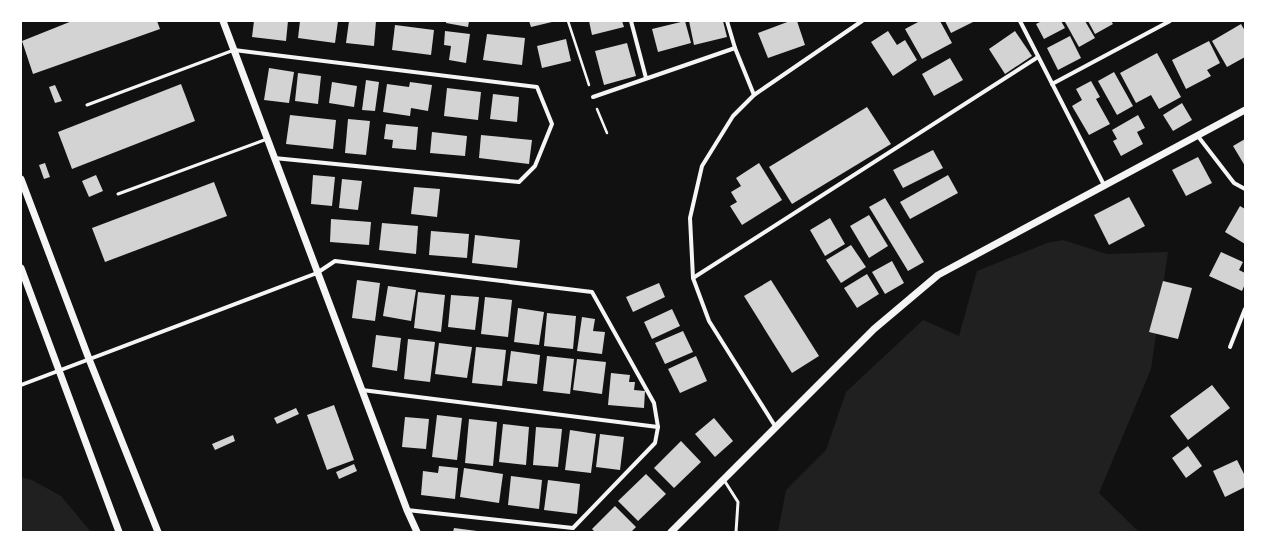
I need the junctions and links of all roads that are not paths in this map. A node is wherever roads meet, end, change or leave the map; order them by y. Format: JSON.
{"nodes":[{"id":1,"x":223,"y":21,"type":"edge"},
{"id":2,"x":631,"y":21,"type":"edge"},
{"id":3,"x":727,"y":21,"type":"edge"},
{"id":4,"x":862,"y":21,"type":"edge"},
{"id":5,"x":1020,"y":21,"type":"edge"},
{"id":6,"x":1170,"y":21,"type":"edge"},
{"id":7,"x":734,"y":48,"type":"junction"},
{"id":8,"x":234,"y":50,"type":"junction"},
{"id":9,"x":1038,"y":57,"type":"junction"},
{"id":10,"x":646,"y":78,"type":"junction"},
{"id":11,"x":1052,"y":84,"type":"junction"},
{"id":12,"x":754,"y":95,"type":"junction"},
{"id":13,"x":593,"y":98,"type":"road end"},
{"id":14,"x":87,"y":105,"type":"dead end"},
{"id":15,"x":1245,"y":110,"type":"edge"},
{"id":16,"x":1197,"y":136,"type":"junction"},
{"id":17,"x":267,"y":139,"type":"junction"},
{"id":18,"x":274,"y":158,"type":"junction"},
{"id":19,"x":21,"y":179,"type":"edge"},
{"id":20,"x":1104,"y":185,"type":"junction"},
{"id":21,"x":1245,"y":189,"type":"edge"},
{"id":22,"x":118,"y":194,"type":"dead end"},
{"id":23,"x":21,"y":268,"type":"edge"},
{"id":24,"x":317,"y":273,"type":"junction"},
{"id":25,"x":693,"y":278,"type":"junction"},
{"id":26,"x":1245,"y":310,"type":"edge"},
{"id":27,"x":1230,"y":347,"type":"dead end"},
{"id":28,"x":89,"y":359,"type":"junction"},
{"id":29,"x":59,"y":370,"type":"junction"},
{"id":30,"x":21,"y":385,"type":"edge"},
{"id":31,"x":362,"y":390,"type":"junction"},
{"id":32,"x":775,"y":426,"type":"junction"},
{"id":33,"x":658,"y":427,"type":"junction"},
{"id":34,"x":723,"y":479,"type":"junction"},
{"id":35,"x":407,"y":510,"type":"junction"},
{"id":36,"x":119,"y":532,"type":"edge"},
{"id":37,"x":158,"y":532,"type":"edge"},
{"id":38,"x":418,"y":532,"type":"edge"},
{"id":39,"x":671,"y":532,"type":"edge"},
{"id":40,"x":736,"y":532,"type":"edge"}],
"edges":[{"from":1,"to":8,"type":"street"},
{"from":2,"to":10,"type":"street"},
{"from":3,"to":7,"type":"street"},
{"from":4,"to":12,"type":"street"},
{"from":5,"to":9,"type":"street"},
{"from":6,"to":11,"type":"street"},
{"from":7,"to":10,"type":"street"},
{"from":7,"to":12,"type":"street"},
{"from":8,"to":14,"type":"lane"},
{"from":8,"to":17,"type":"street"},
{"from":8,"to":18,"type":"street"},
{"from":9,"to":11,"type":"street"},
{"from":9,"to":25,"type":"street"},
{"from":10,"to":13,"type":"street"},
{"from":11,"to":20,"type":"street"},
{"from":12,"to":25,"type":"street"},
{"from":15,"to":16,"type":"street"},
{"from":16,"to":20,"type":"street"},
{"from":16,"to":21,"type":"street"},
{"from":17,"to":18,"type":"street"},
{"from":17,"to":22,"type":"lane"},
{"from":18,"to":24,"type":"street"},
{"from":19,"to":28,"type":"street"},
{"from":20,"to":32,"type":"street"},
{"from":23,"to":29,"type":"street"},
{"from":24,"to":28,"type":"street"},
{"from":24,"to":31,"type":"street"},
{"from":24,"to":33,"type":"street"},
{"from":25,"to":32,"type":"street"},
{"from":26,"to":27,"type":"street"},
{"from":28,"to":29,"type":"street"},
{"from":28,"to":37,"type":"street"},
{"from":29,"to":30,"type":"street"},
{"from":29,"to":36,"type":"street"},
{"from":31,"to":33,"type":"street"},
{"from":31,"to":35,"type":"street"},
{"from":32,"to":34,"type":"street"},
{"from":33,"to":35,"type":"street"},
{"from":34,"to":39,"type":"street"},
{"from":34,"to":40,"type":"lane"},
{"from":35,"to":38,"type":"street"}]}
